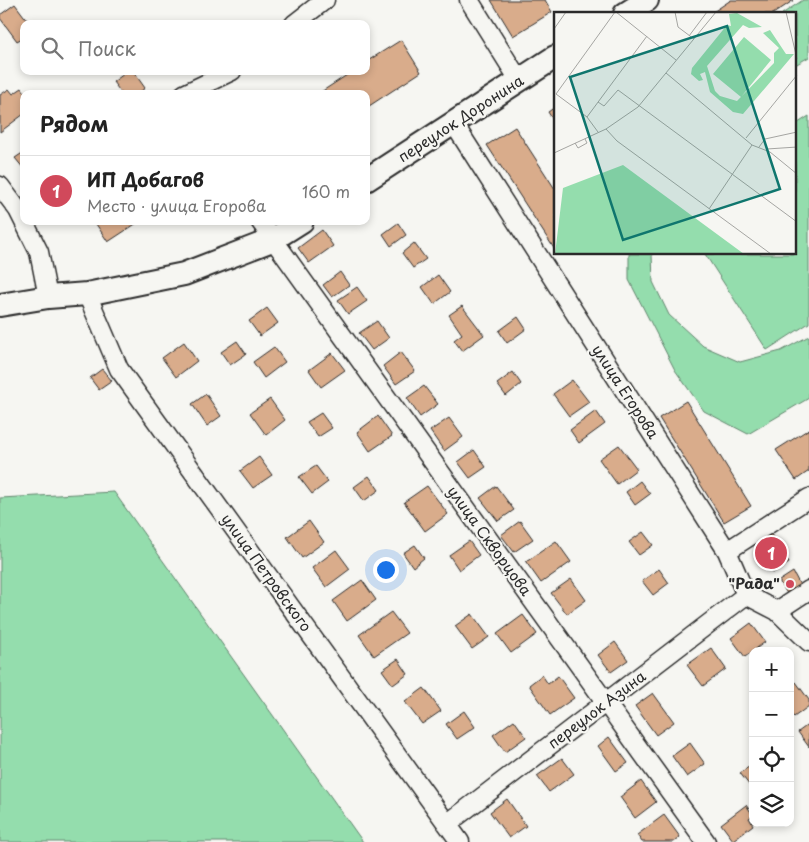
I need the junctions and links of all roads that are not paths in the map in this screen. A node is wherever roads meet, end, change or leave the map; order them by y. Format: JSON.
{"nodes":[{"id":1,"x":325,"y":0,"type":"edge"},
{"id":2,"x":469,"y":0,"type":"edge"},
{"id":3,"x":299,"y":20,"type":"edge"},
{"id":4,"x":554,"y":58,"type":"edge"},
{"id":5,"x":224,"y":75,"type":"edge"},
{"id":6,"x":519,"y":80,"type":"junction"},
{"id":7,"x":192,"y":90,"type":"edge"},
{"id":8,"x":454,"y":124,"type":"junction"},
{"id":9,"x":370,"y":177,"type":"edge"},
{"id":10,"x":0,"y":186,"type":"edge"},
{"id":11,"x":20,"y":207,"type":"edge"},
{"id":12,"x":28,"y":225,"type":"edge"},
{"id":13,"x":263,"y":225,"type":"edge"},
{"id":14,"x":296,"y":225,"type":"edge"},
{"id":15,"x":272,"y":240,"type":"junction"},
{"id":16,"x":87,"y":294,"type":"junction"},
{"id":17,"x":48,"y":297,"type":"junction"},
{"id":18,"x":0,"y":305,"type":"edge"},
{"id":19,"x":809,"y":498,"type":"edge"},
{"id":20,"x":727,"y":551,"type":"junction"},
{"id":21,"x":809,"y":590,"type":"edge"},
{"id":22,"x":746,"y":595,"type":"junction"},
{"id":23,"x":777,"y":611,"type":"junction"},
{"id":24,"x":803,"y":631,"type":"edge"},
{"id":25,"x":809,"y":642,"type":"edge"},
{"id":26,"x":606,"y":703,"type":"junction"},
{"id":27,"x":447,"y":824,"type":"junction"},
{"id":28,"x":460,"y":842,"type":"edge"},
{"id":29,"x":706,"y":842,"type":"edge"}],
"edges":[{"from":1,"to":3,"type":"street"},
{"from":2,"to":6,"type":"street"},
{"from":4,"to":6,"type":"main road","name":"переулок Доронина"},
{"from":5,"to":7,"type":"street"},
{"from":6,"to":8,"type":"main road","name":"переулок Доронина"},
{"from":8,"to":9,"type":"main road","name":"переулок Доронина"},
{"from":8,"to":20,"type":"street","name":"улица Егорова"},
{"from":10,"to":11,"type":"street"},
{"from":12,"to":17,"type":"street"},
{"from":13,"to":15,"type":"street","name":"улица Скворцова"},
{"from":14,"to":15,"type":"main road"},
{"from":15,"to":16,"type":"main road"},
{"from":15,"to":26,"type":"street","name":"улица Скворцова"},
{"from":16,"to":17,"type":"main road"},
{"from":16,"to":27,"type":"street","name":"улица Петровского"},
{"from":17,"to":18,"type":"main road"},
{"from":19,"to":20,"type":"street"},
{"from":20,"to":22,"type":"street","name":"улица Егорова"},
{"from":21,"to":23,"type":"street"},
{"from":22,"to":23,"type":"street"},
{"from":22,"to":26,"type":"street","name":"переулок Азина"},
{"from":23,"to":24,"type":"street"},
{"from":24,"to":25,"type":"street"},
{"from":26,"to":27,"type":"street","name":"переулок Азина"},
{"from":26,"to":29,"type":"street","name":"улица Скворцова"},
{"from":27,"to":28,"type":"street","name":"улица Петровского"}]}
